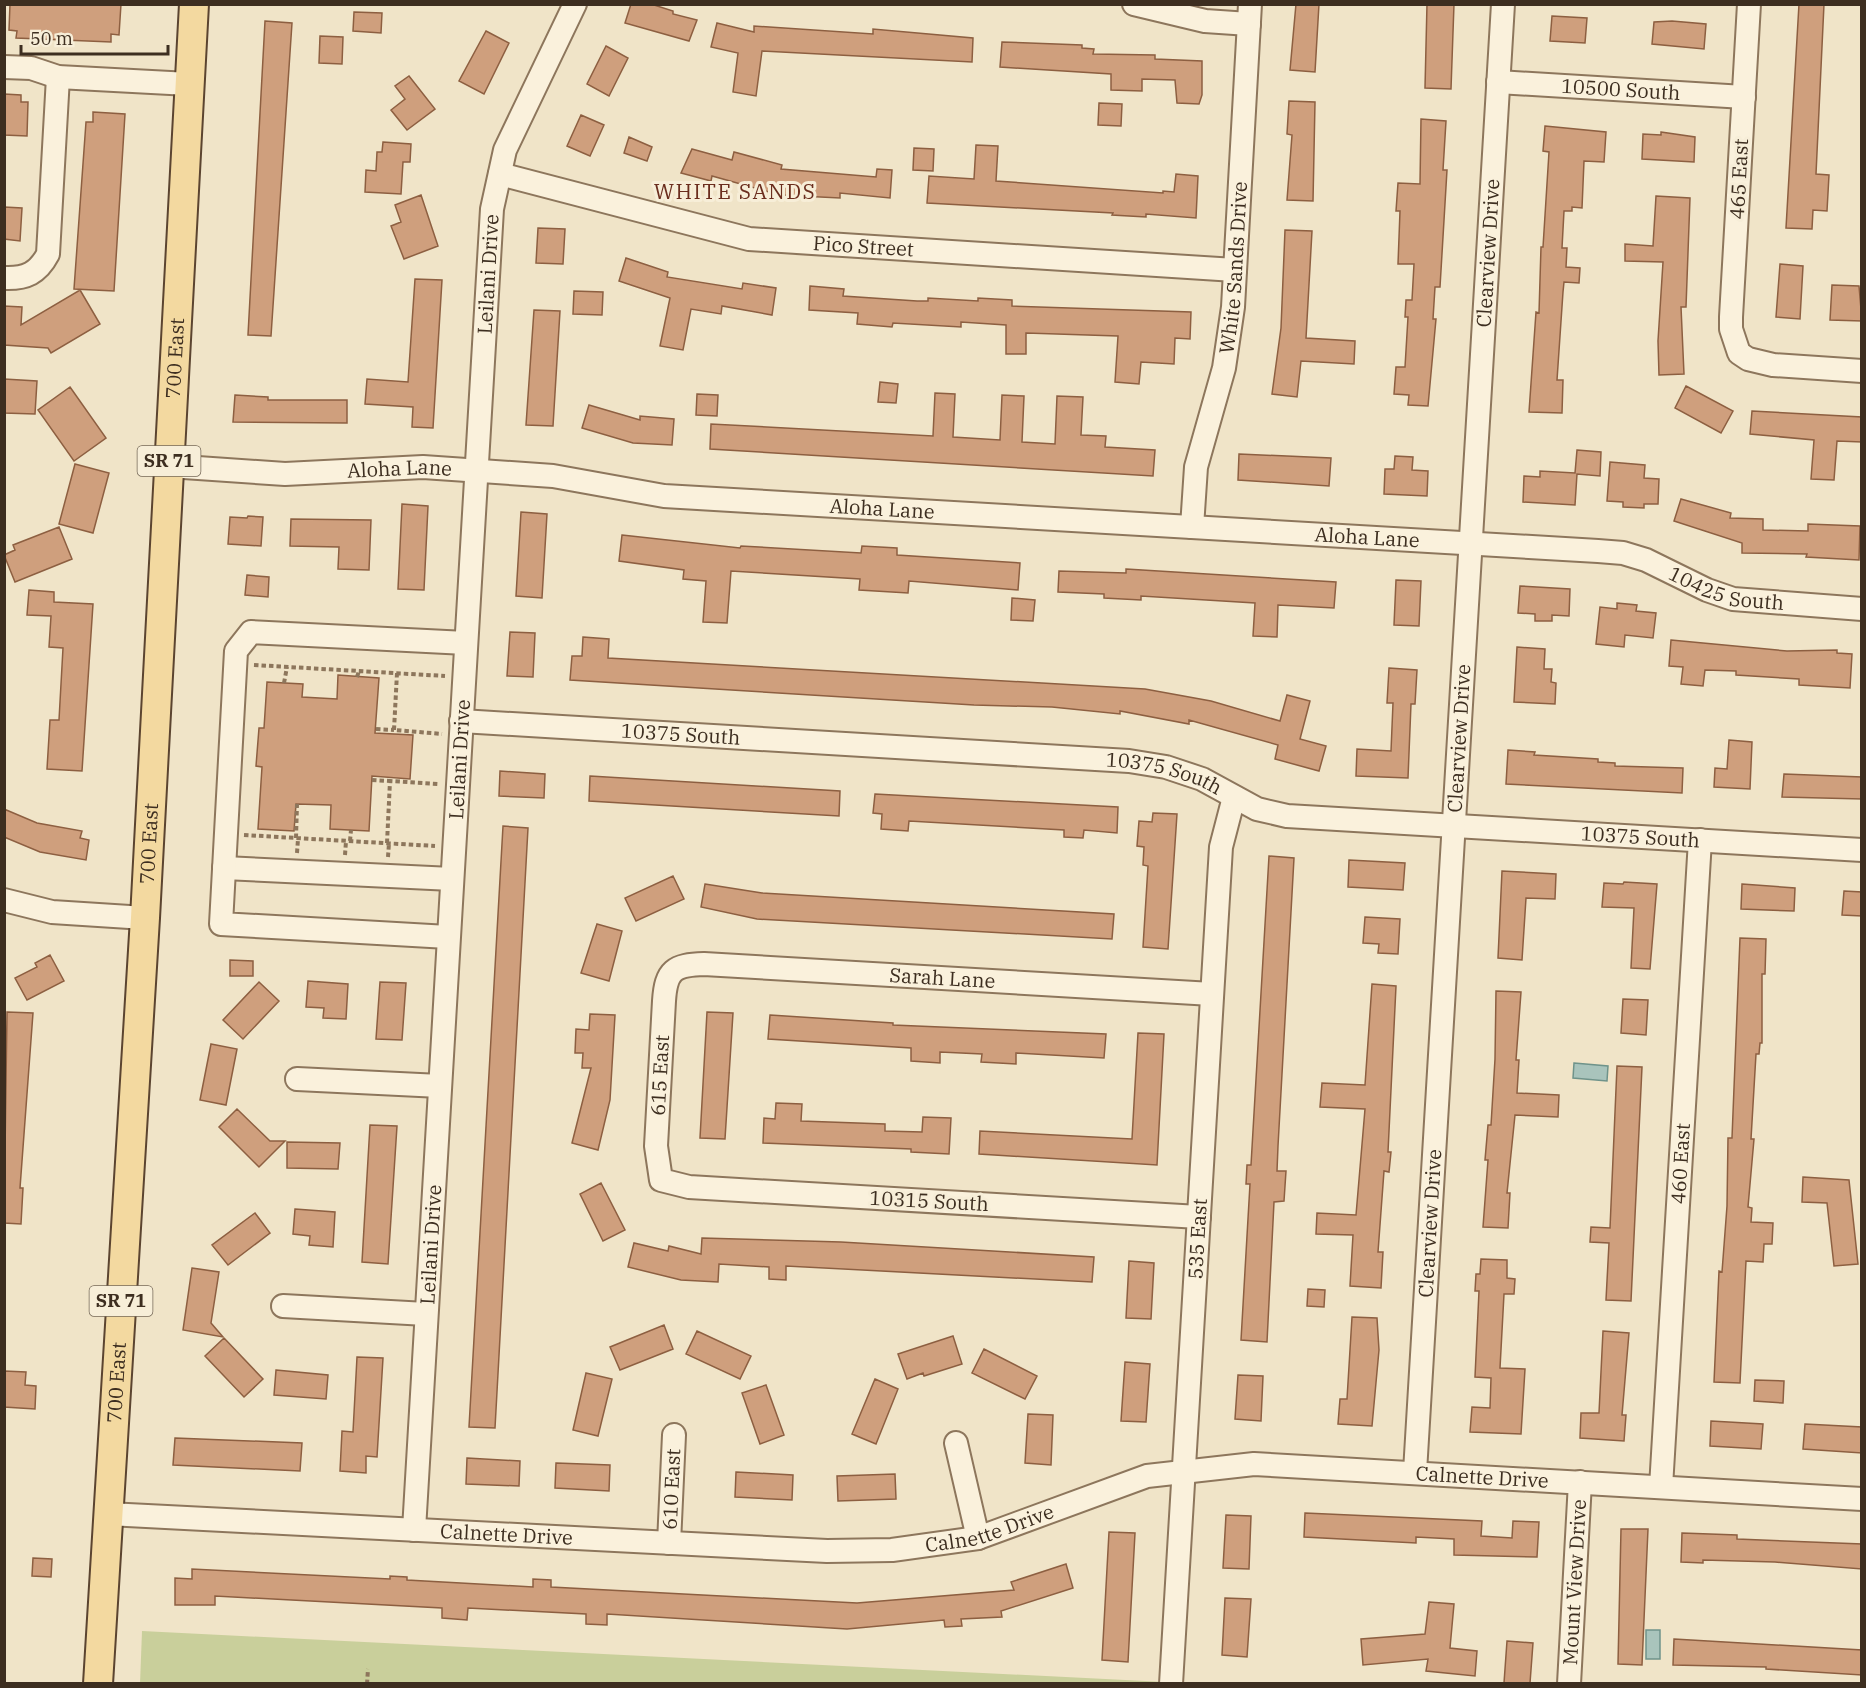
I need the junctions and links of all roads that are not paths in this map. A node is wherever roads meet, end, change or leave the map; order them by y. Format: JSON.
{"nodes":[{"id":1,"x":194,"y":4,"type":"edge"},
{"id":2,"x":576,"y":4,"type":"edge"},
{"id":3,"x":1134,"y":4,"type":"edge"},
{"id":4,"x":1503,"y":4,"type":"edge"},
{"id":5,"x":1749,"y":4,"type":"edge"},
{"id":6,"x":1249,"y":14,"type":"edge"},
{"id":7,"x":4,"y":67,"type":"edge"},
{"id":8,"x":58,"y":77,"type":"junction"},
{"id":9,"x":1498,"y":82,"type":"junction"},
{"id":10,"x":189,"y":84,"type":"junction"},
{"id":11,"x":1744,"y":97,"type":"junction"},
{"id":12,"x":500,"y":174,"type":"junction"},
{"id":13,"x":1235,"y":270,"type":"junction"},
{"id":14,"x":4,"y":278,"type":"edge"},
{"id":15,"x":1862,"y":371,"type":"edge"},
{"id":16,"x":169,"y":466,"type":"junction"},
{"id":17,"x":476,"y":471,"type":"junction"},
{"id":18,"x":1192,"y":527,"type":"junction"},
{"id":19,"x":1471,"y":543,"type":"junction"},
{"id":20,"x":1598,"y":551,"type":"joint"},
{"id":21,"x":1862,"y":609,"type":"edge"},
{"id":22,"x":466,"y":642,"type":"junction"},
{"id":23,"x":461,"y":721,"type":"junction"},
{"id":24,"x":1234,"y":797,"type":"junction"},
{"id":25,"x":1454,"y":825,"type":"junction"},
{"id":26,"x":1700,"y":840,"type":"junction"},
{"id":27,"x":1862,"y":850,"type":"edge"},
{"id":28,"x":224,"y":868,"type":"junction"},
{"id":29,"x":452,"y":879,"type":"junction"},
{"id":30,"x":4,"y":900,"type":"edge"},
{"id":31,"x":145,"y":918,"type":"junction"},
{"id":32,"x":448,"y":937,"type":"junction"},
{"id":33,"x":672,"y":970,"type":"joint"},
{"id":34,"x":1212,"y":994,"type":"junction"},
{"id":35,"x":297,"y":1079,"type":"dead end"},
{"id":36,"x":440,"y":1086,"type":"junction"},
{"id":37,"x":661,"y":1180,"type":"joint"},
{"id":38,"x":1199,"y":1217,"type":"junction"},
{"id":39,"x":283,"y":1306,"type":"dead end"},
{"id":40,"x":426,"y":1314,"type":"junction"},
{"id":41,"x":674,"y":1435,"type":"dead end"},
{"id":42,"x":956,"y":1443,"type":"dead end"},
{"id":43,"x":1184,"y":1470,"type":"junction"},
{"id":44,"x":1415,"y":1472,"type":"junction"},
{"id":45,"x":1580,"y":1482,"type":"junction"},
{"id":46,"x":1661,"y":1488,"type":"junction"},
{"id":47,"x":1862,"y":1499,"type":"edge"},
{"id":48,"x":108,"y":1514,"type":"junction"},
{"id":49,"x":414,"y":1530,"type":"junction"},
{"id":50,"x":978,"y":1538,"type":"junction"},
{"id":51,"x":669,"y":1543,"type":"junction"},
{"id":52,"x":98,"y":1683,"type":"edge"},
{"id":53,"x":1172,"y":1683,"type":"edge"},
{"id":54,"x":1569,"y":1683,"type":"edge"}],
"edges":[{"from":1,"to":10,"type":"main road","name":"700 East","number":"SR 71"},
{"from":2,"to":12,"type":"street","name":"Leilani Drive"},
{"from":3,"to":6,"type":"street"},
{"from":4,"to":9,"type":"street","name":"Clearview Drive"},
{"from":5,"to":11,"type":"street","name":"465 East"},
{"from":6,"to":13,"type":"street","name":"White Sands Drive"},
{"from":7,"to":8,"type":"street"},
{"from":8,"to":10,"type":"street"},
{"from":8,"to":14,"type":"street"},
{"from":9,"to":11,"type":"street","name":"10500 South"},
{"from":9,"to":19,"type":"street","name":"Clearview Drive"},
{"from":10,"to":16,"type":"main road","name":"700 East","number":"SR 71"},
{"from":11,"to":15,"type":"street","name":"465 East"},
{"from":12,"to":13,"type":"street","name":"Pico Street"},
{"from":12,"to":17,"type":"street","name":"Leilani Drive"},
{"from":13,"to":18,"type":"street","name":"White Sands Drive"},
{"from":16,"to":17,"type":"street","name":"Aloha Lane"},
{"from":16,"to":31,"type":"main road","name":"700 East","number":"SR 71"},
{"from":17,"to":18,"type":"street","name":"Aloha Lane"},
{"from":17,"to":22,"type":"street","name":"Leilani Drive"},
{"from":18,"to":19,"type":"street","name":"Aloha Lane"},
{"from":19,"to":20,"type":"street","name":"Aloha Lane"},
{"from":19,"to":25,"type":"street","name":"Clearview Drive"},
{"from":20,"to":21,"type":"street","name":"10425 South"},
{"from":22,"to":23,"type":"street","name":"Leilani Drive"},
{"from":22,"to":28,"type":"street"},
{"from":23,"to":24,"type":"street","name":"10375 South"},
{"from":23,"to":29,"type":"street","name":"Leilani Drive"},
{"from":24,"to":25,"type":"street","name":"10375 South"},
{"from":24,"to":34,"type":"street","name":"535 East"},
{"from":25,"to":26,"type":"street","name":"10375 South"},
{"from":25,"to":44,"type":"street","name":"Clearview Drive"},
{"from":26,"to":27,"type":"street","name":"10375 South"},
{"from":26,"to":46,"type":"street","name":"460 East"},
{"from":28,"to":29,"type":"street"},
{"from":28,"to":32,"type":"street"},
{"from":29,"to":32,"type":"street","name":"Leilani Drive"},
{"from":30,"to":31,"type":"street"},
{"from":31,"to":48,"type":"main road","name":"700 East","number":"SR 71"},
{"from":32,"to":36,"type":"street","name":"Leilani Drive"},
{"from":33,"to":34,"type":"street","name":"Sarah Lane"},
{"from":33,"to":37,"type":"street","name":"615 East"},
{"from":34,"to":38,"type":"street","name":"535 East"},
{"from":35,"to":36,"type":"street"},
{"from":36,"to":40,"type":"street","name":"Leilani Drive"},
{"from":37,"to":38,"type":"street","name":"10315 South"},
{"from":38,"to":43,"type":"street","name":"535 East"},
{"from":39,"to":40,"type":"street"},
{"from":40,"to":49,"type":"street","name":"Leilani Drive"},
{"from":41,"to":51,"type":"street","name":"610 East"},
{"from":42,"to":50,"type":"street"},
{"from":43,"to":44,"type":"street","name":"Calnette Drive"},
{"from":43,"to":50,"type":"street","name":"Calnette Drive"},
{"from":43,"to":53,"type":"street","name":"535 East"},
{"from":44,"to":45,"type":"street","name":"Calnette Drive"},
{"from":45,"to":46,"type":"street","name":"Calnette Drive"},
{"from":45,"to":54,"type":"street","name":"Mount View Drive"},
{"from":46,"to":47,"type":"street","name":"Calnette Drive"},
{"from":48,"to":49,"type":"street","name":"Calnette Drive"},
{"from":48,"to":52,"type":"main road","name":"700 East","number":"SR 71"},
{"from":49,"to":51,"type":"street","name":"Calnette Drive"},
{"from":50,"to":51,"type":"street","name":"Calnette Drive"}]}
